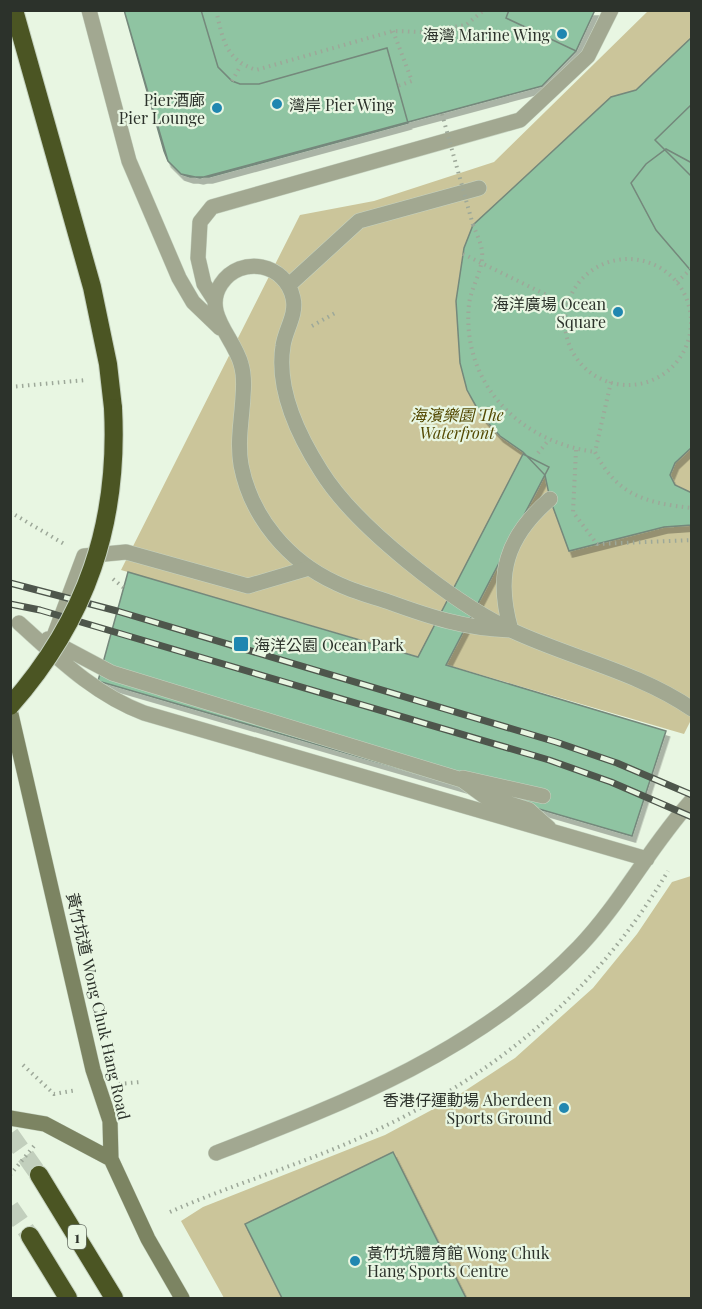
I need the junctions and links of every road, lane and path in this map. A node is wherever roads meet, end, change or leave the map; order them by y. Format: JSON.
{"nodes":[{"id":1,"x":14,"y":10,"type":"edge"},
{"id":2,"x":89,"y":10,"type":"edge"},
{"id":3,"x":216,"y":10,"type":"edge"},
{"id":4,"x":484,"y":10,"type":"edge"},
{"id":5,"x":611,"y":10,"type":"edge"},
{"id":6,"x":393,"y":31,"type":"junction"},
{"id":7,"x":241,"y":65,"type":"junction"},
{"id":8,"x":232,"y":81,"type":"dead end"},
{"id":9,"x":398,"y":86,"type":"dead end"},
{"id":10,"x":442,"y":114,"type":"dead end"},
{"id":11,"x":479,"y":188,"type":"dead end"},
{"id":12,"x":463,"y":254,"type":"dead end"},
{"id":13,"x":482,"y":262,"type":"junction"},
{"id":14,"x":692,"y":268,"type":"edge"},
{"id":15,"x":677,"y":282,"type":"junction"},
{"id":16,"x":289,"y":285,"type":"junction"},
{"id":17,"x":215,"y":301,"type":"junction"},
{"id":18,"x":567,"y":305,"type":"junction"},
{"id":19,"x":224,"y":332,"type":"junction"},
{"id":20,"x":76,"y":380,"type":"dead end"},
{"id":21,"x":611,"y":382,"type":"junction"},
{"id":22,"x":10,"y":387,"type":"edge"},
{"id":23,"x":548,"y":441,"type":"junction"},
{"id":24,"x":576,"y":450,"type":"junction"},
{"id":25,"x":595,"y":452,"type":"junction"},
{"id":26,"x":538,"y":453,"type":"dead end"},
{"id":27,"x":550,"y":499,"type":"dead end"},
{"id":28,"x":692,"y":508,"type":"edge"},
{"id":29,"x":10,"y":512,"type":"edge"},
{"id":30,"x":692,"y":540,"type":"edge"},
{"id":31,"x":84,"y":556,"type":"junction"},
{"id":32,"x":309,"y":568,"type":"junction"},
{"id":33,"x":15,"y":620,"type":"edge"},
{"id":34,"x":511,"y":630,"type":"junction"},
{"id":35,"x":52,"y":641,"type":"junction"},
{"id":36,"x":658,"y":689,"type":"junction"},
{"id":37,"x":692,"y":694,"type":"edge"},
{"id":38,"x":692,"y":709,"type":"edge"},
{"id":39,"x":11,"y":718,"type":"edge"},
{"id":40,"x":428,"y":770,"type":"junction"},
{"id":41,"x":543,"y":796,"type":"dead end"},
{"id":42,"x":692,"y":800,"type":"edge"},
{"id":43,"x":554,"y":832,"type":"junction"},
{"id":44,"x":647,"y":859,"type":"junction"},
{"id":45,"x":23,"y":1065,"type":"dead end"},
{"id":46,"x":140,"y":1082,"type":"dead end"},
{"id":47,"x":114,"y":1085,"type":"dead end"},
{"id":48,"x":81,"y":1089,"type":"dead end"},
{"id":49,"x":10,"y":1118,"type":"edge"},
{"id":50,"x":34,"y":1146,"type":"dead end"},
{"id":51,"x":216,"y":1153,"type":"dead end"},
{"id":52,"x":111,"y":1159,"type":"junction"},
{"id":53,"x":10,"y":1175,"type":"edge"},
{"id":54,"x":39,"y":1175,"type":"tunnel mouth"},
{"id":55,"x":200,"y":1199,"type":"dead end"},
{"id":56,"x":170,"y":1212,"type":"dead end"},
{"id":57,"x":30,"y":1236,"type":"tunnel mouth"},
{"id":58,"x":68,"y":1299,"type":"edge"},
{"id":59,"x":114,"y":1299,"type":"edge"},
{"id":60,"x":182,"y":1299,"type":"edge"}],
"edges":[{"from":1,"to":39,"type":"highway","bridge":true},
{"from":2,"to":19,"type":"street"},
{"from":3,"to":7,"type":"path"},
{"from":4,"to":6,"type":"path"},
{"from":5,"to":17,"type":"street"},
{"from":6,"to":7,"type":"path"},
{"from":6,"to":9,"type":"path"},
{"from":7,"to":8,"type":"path"},
{"from":10,"to":13,"type":"path","bridge":true},
{"from":11,"to":16,"type":"street"},
{"from":12,"to":13,"type":"path"},
{"from":13,"to":18,"type":"path"},
{"from":13,"to":23,"type":"path"},
{"from":14,"to":15,"type":"path"},
{"from":15,"to":18,"type":"path"},
{"from":15,"to":21,"type":"path"},
{"from":16,"to":17,"type":"street"},
{"from":16,"to":34,"type":"street"},
{"from":17,"to":19,"type":"street"},
{"from":18,"to":21,"type":"path"},
{"from":19,"to":32,"type":"street"},
{"from":20,"to":22,"type":"path"},
{"from":21,"to":25,"type":"path"},
{"from":23,"to":24,"type":"path"},
{"from":23,"to":26,"type":"path"},
{"from":24,"to":25,"type":"path"},
{"from":24,"to":30,"type":"path"},
{"from":25,"to":28,"type":"path"},
{"from":27,"to":34,"type":"street"},
{"from":29,"to":31,"type":"path"},
{"from":31,"to":32,"type":"street"},
{"from":31,"to":35,"type":"street"},
{"from":32,"to":34,"type":"street"},
{"from":33,"to":35,"type":"street"},
{"from":33,"to":43,"type":"street"},
{"from":34,"to":36,"type":"street"},
{"from":35,"to":40,"type":"street"},
{"from":36,"to":37,"type":"street"},
{"from":36,"to":38,"type":"street"},
{"from":39,"to":52,"type":"main road","name":"黃竹坑道 Wong Chuk Hang Road"},
{"from":40,"to":41,"type":"street"},
{"from":40,"to":43,"type":"street"},
{"from":42,"to":44,"type":"street"},
{"from":43,"to":44,"type":"street"},
{"from":44,"to":51,"type":"street"},
{"from":45,"to":48,"type":"path"},
{"from":46,"to":47,"type":"path"},
{"from":49,"to":52,"type":"main road"},
{"from":50,"to":53,"type":"path","bridge":true},
{"from":52,"to":60,"type":"main road","name":"黃竹坑道 Wong Chuk Hang Road"},
{"from":54,"to":59,"type":"highway","number":"1"},
{"from":55,"to":56,"type":"path"},
{"from":57,"to":58,"type":"highway"}]}
